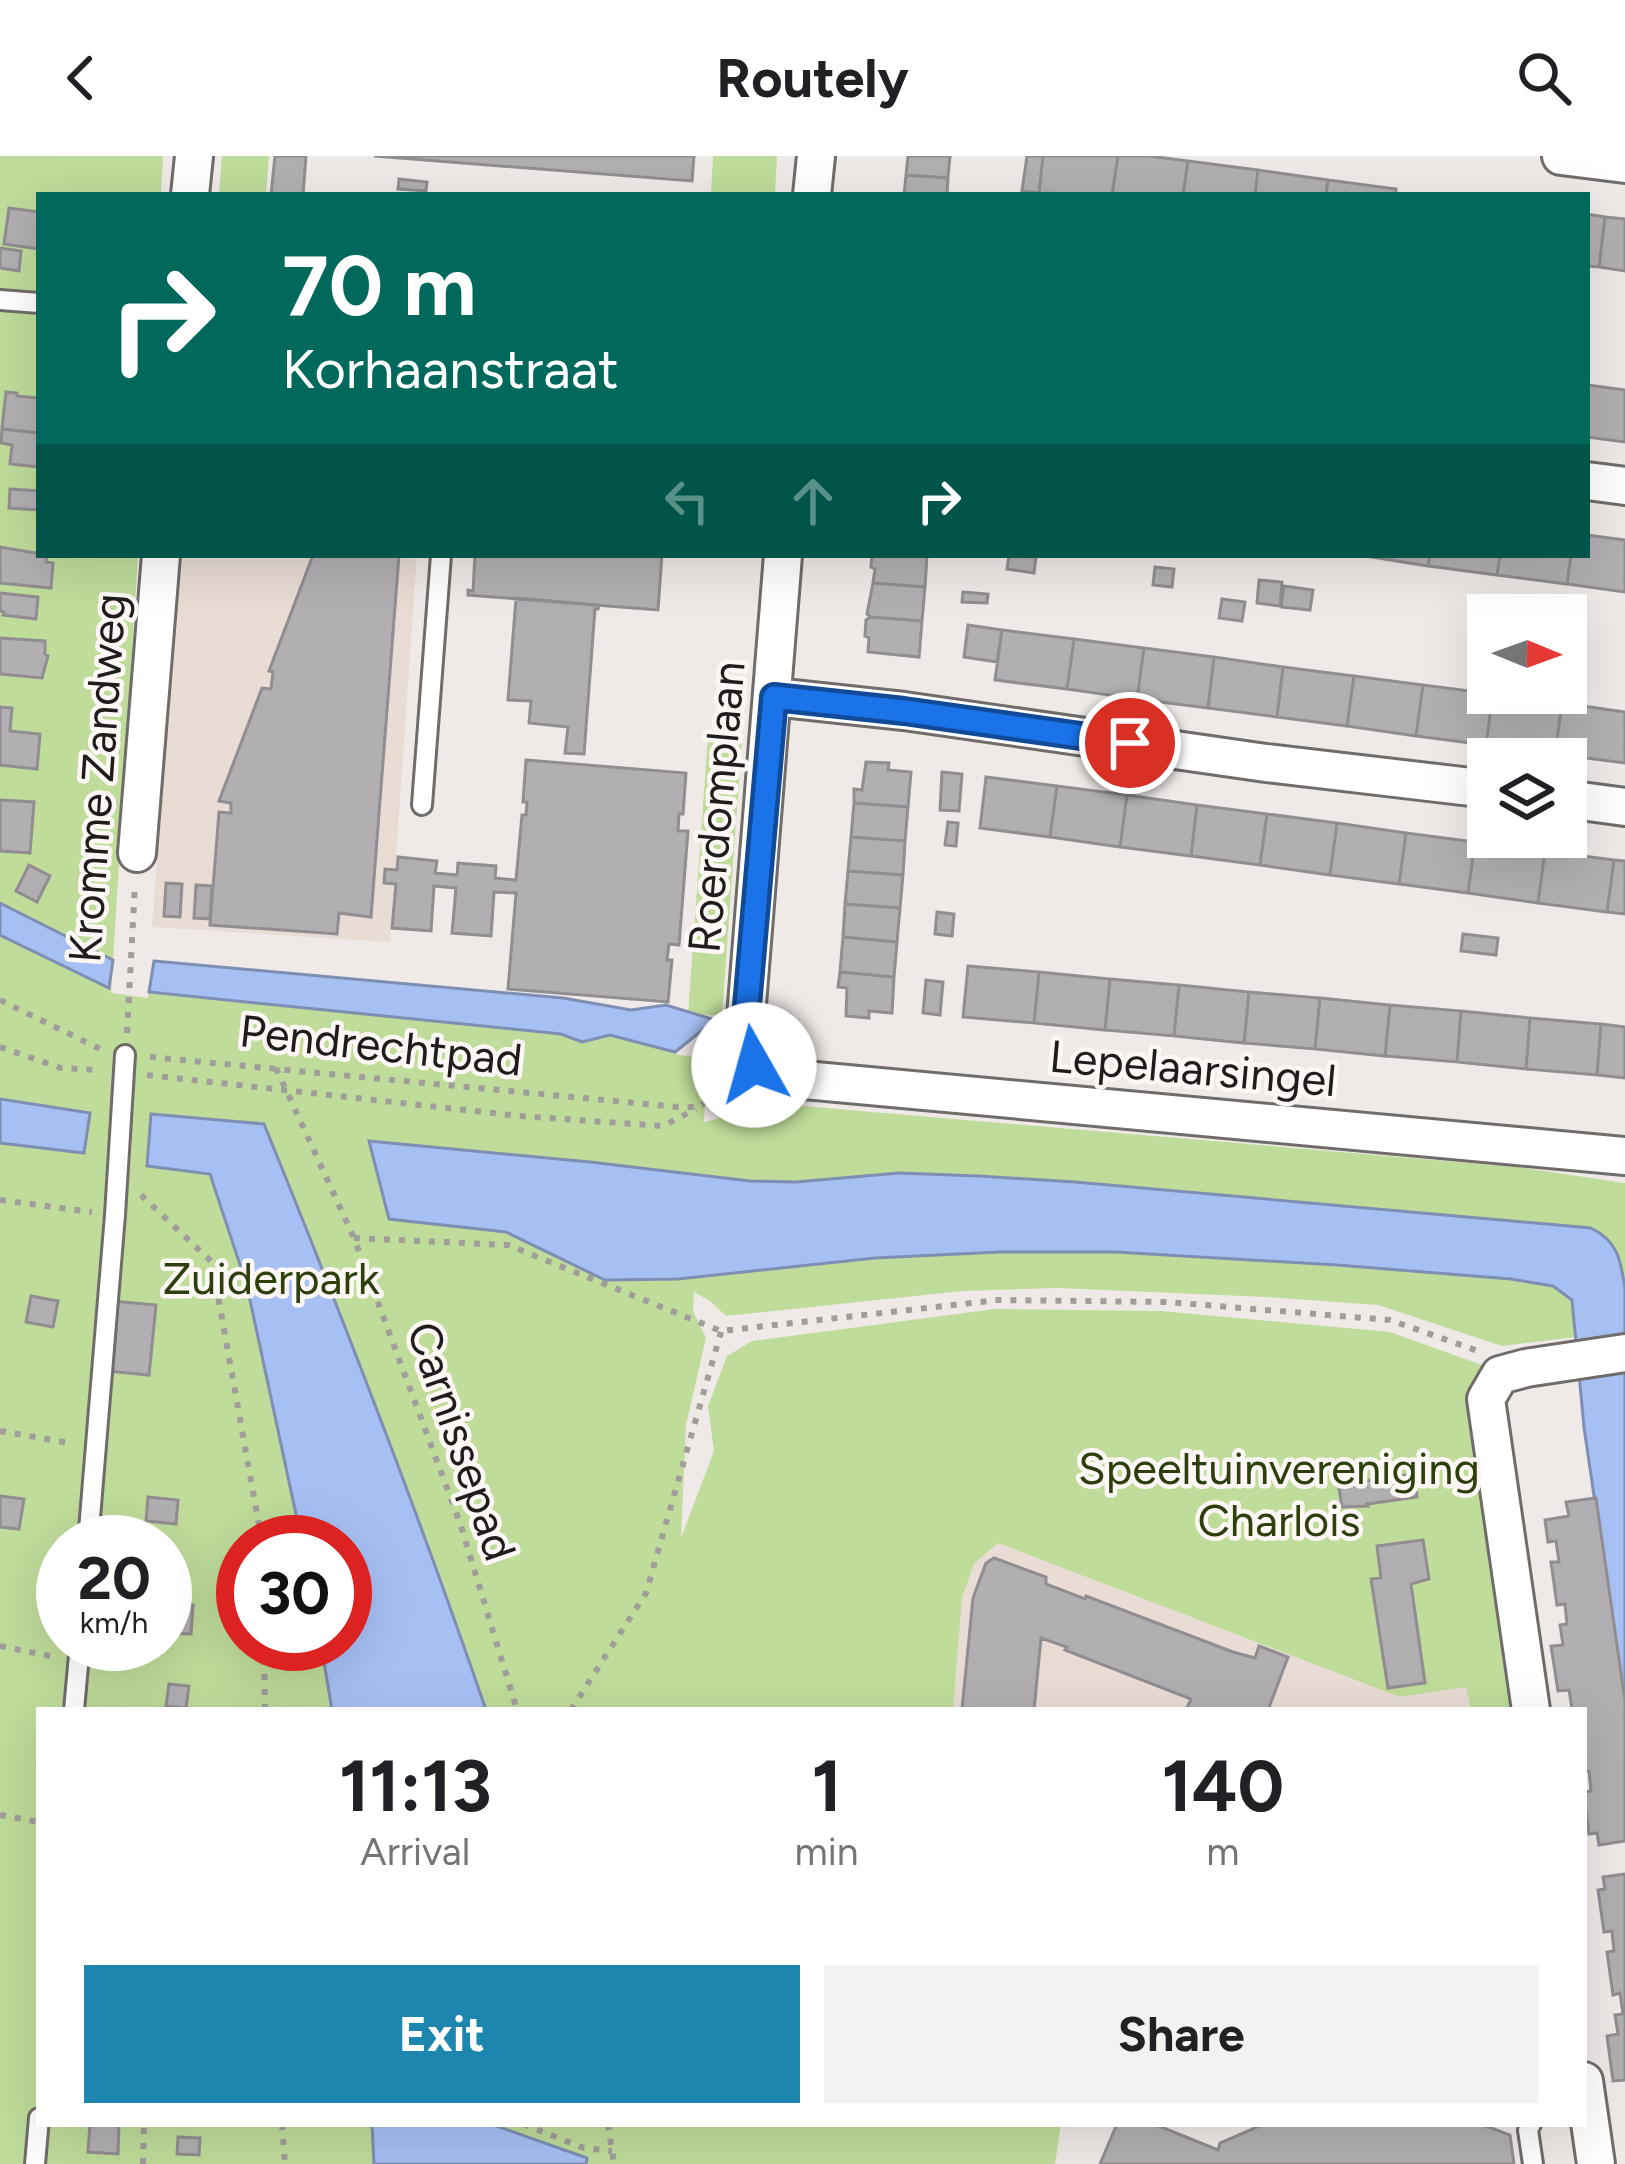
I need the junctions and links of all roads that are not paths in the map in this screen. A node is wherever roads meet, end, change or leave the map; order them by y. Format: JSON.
{"nodes":[{"id":1,"x":194,"y":156,"type":"edge"},
{"id":2,"x":816,"y":156,"type":"edge"},
{"id":3,"x":1561,"y":156,"type":"edge"},
{"id":4,"x":1625,"y":164,"type":"edge"},
{"id":5,"x":190,"y":192,"type":"edge"},
{"id":6,"x":812,"y":192,"type":"edge"},
{"id":7,"x":0,"y":300,"type":"edge"},
{"id":8,"x":36,"y":303,"type":"edge"},
{"id":9,"x":1590,"y":481,"type":"edge"},
{"id":10,"x":1625,"y":486,"type":"edge"},
{"id":11,"x":161,"y":558,"type":"edge"},
{"id":12,"x":441,"y":558,"type":"edge"},
{"id":13,"x":783,"y":558,"type":"edge"},
{"id":14,"x":774,"y":697,"type":"junction"},
{"id":15,"x":1467,"y":787,"type":"edge"},
{"id":16,"x":1587,"y":802,"type":"edge"},
{"id":17,"x":422,"y":806,"type":"dead end"},
{"id":18,"x":1625,"y":807,"type":"edge"},
{"id":19,"x":137,"y":853,"type":"road end"},
{"id":20,"x":125,"y":1055,"type":"road end"},
{"id":21,"x":754,"y":1065,"type":"joint"},
{"id":22,"x":1625,"y":1156,"type":"edge"},
{"id":23,"x":1625,"y":1353,"type":"edge"},
{"id":24,"x":90,"y":1515,"type":"edge"},
{"id":25,"x":77,"y":1671,"type":"edge"},
{"id":26,"x":74,"y":1707,"type":"edge"},
{"id":27,"x":1531,"y":1707,"type":"edge"},
{"id":28,"x":1587,"y":2102,"type":"edge"},
{"id":29,"x":38,"y":2127,"type":"edge"},
{"id":30,"x":1530,"y":2127,"type":"edge"},
{"id":31,"x":35,"y":2164,"type":"edge"},
{"id":32,"x":1533,"y":2164,"type":"edge"},
{"id":33,"x":1596,"y":2164,"type":"edge"}],
"edges":[{"from":1,"to":5,"type":"street"},
{"from":2,"to":6,"type":"street"},
{"from":3,"to":4,"type":"street"},
{"from":7,"to":8,"type":"lane"},
{"from":9,"to":10,"type":"street"},
{"from":11,"to":19,"type":"street","name":"Kromme Zandweg"},
{"from":12,"to":17,"type":"lane"},
{"from":13,"to":14,"type":"street","name":"Roerdomplaan"},
{"from":14,"to":15,"type":"street"},
{"from":14,"to":21,"type":"street","name":"Roerdomplaan"},
{"from":16,"to":18,"type":"street"},
{"from":20,"to":24,"type":"lane"},
{"from":21,"to":22,"type":"street","name":"Lepelaarsingel"},
{"from":23,"to":27,"type":"street"},
{"from":25,"to":26,"type":"lane"},
{"from":28,"to":33,"type":"street"},
{"from":29,"to":31,"type":"lane"},
{"from":30,"to":32,"type":"lane"}]}
